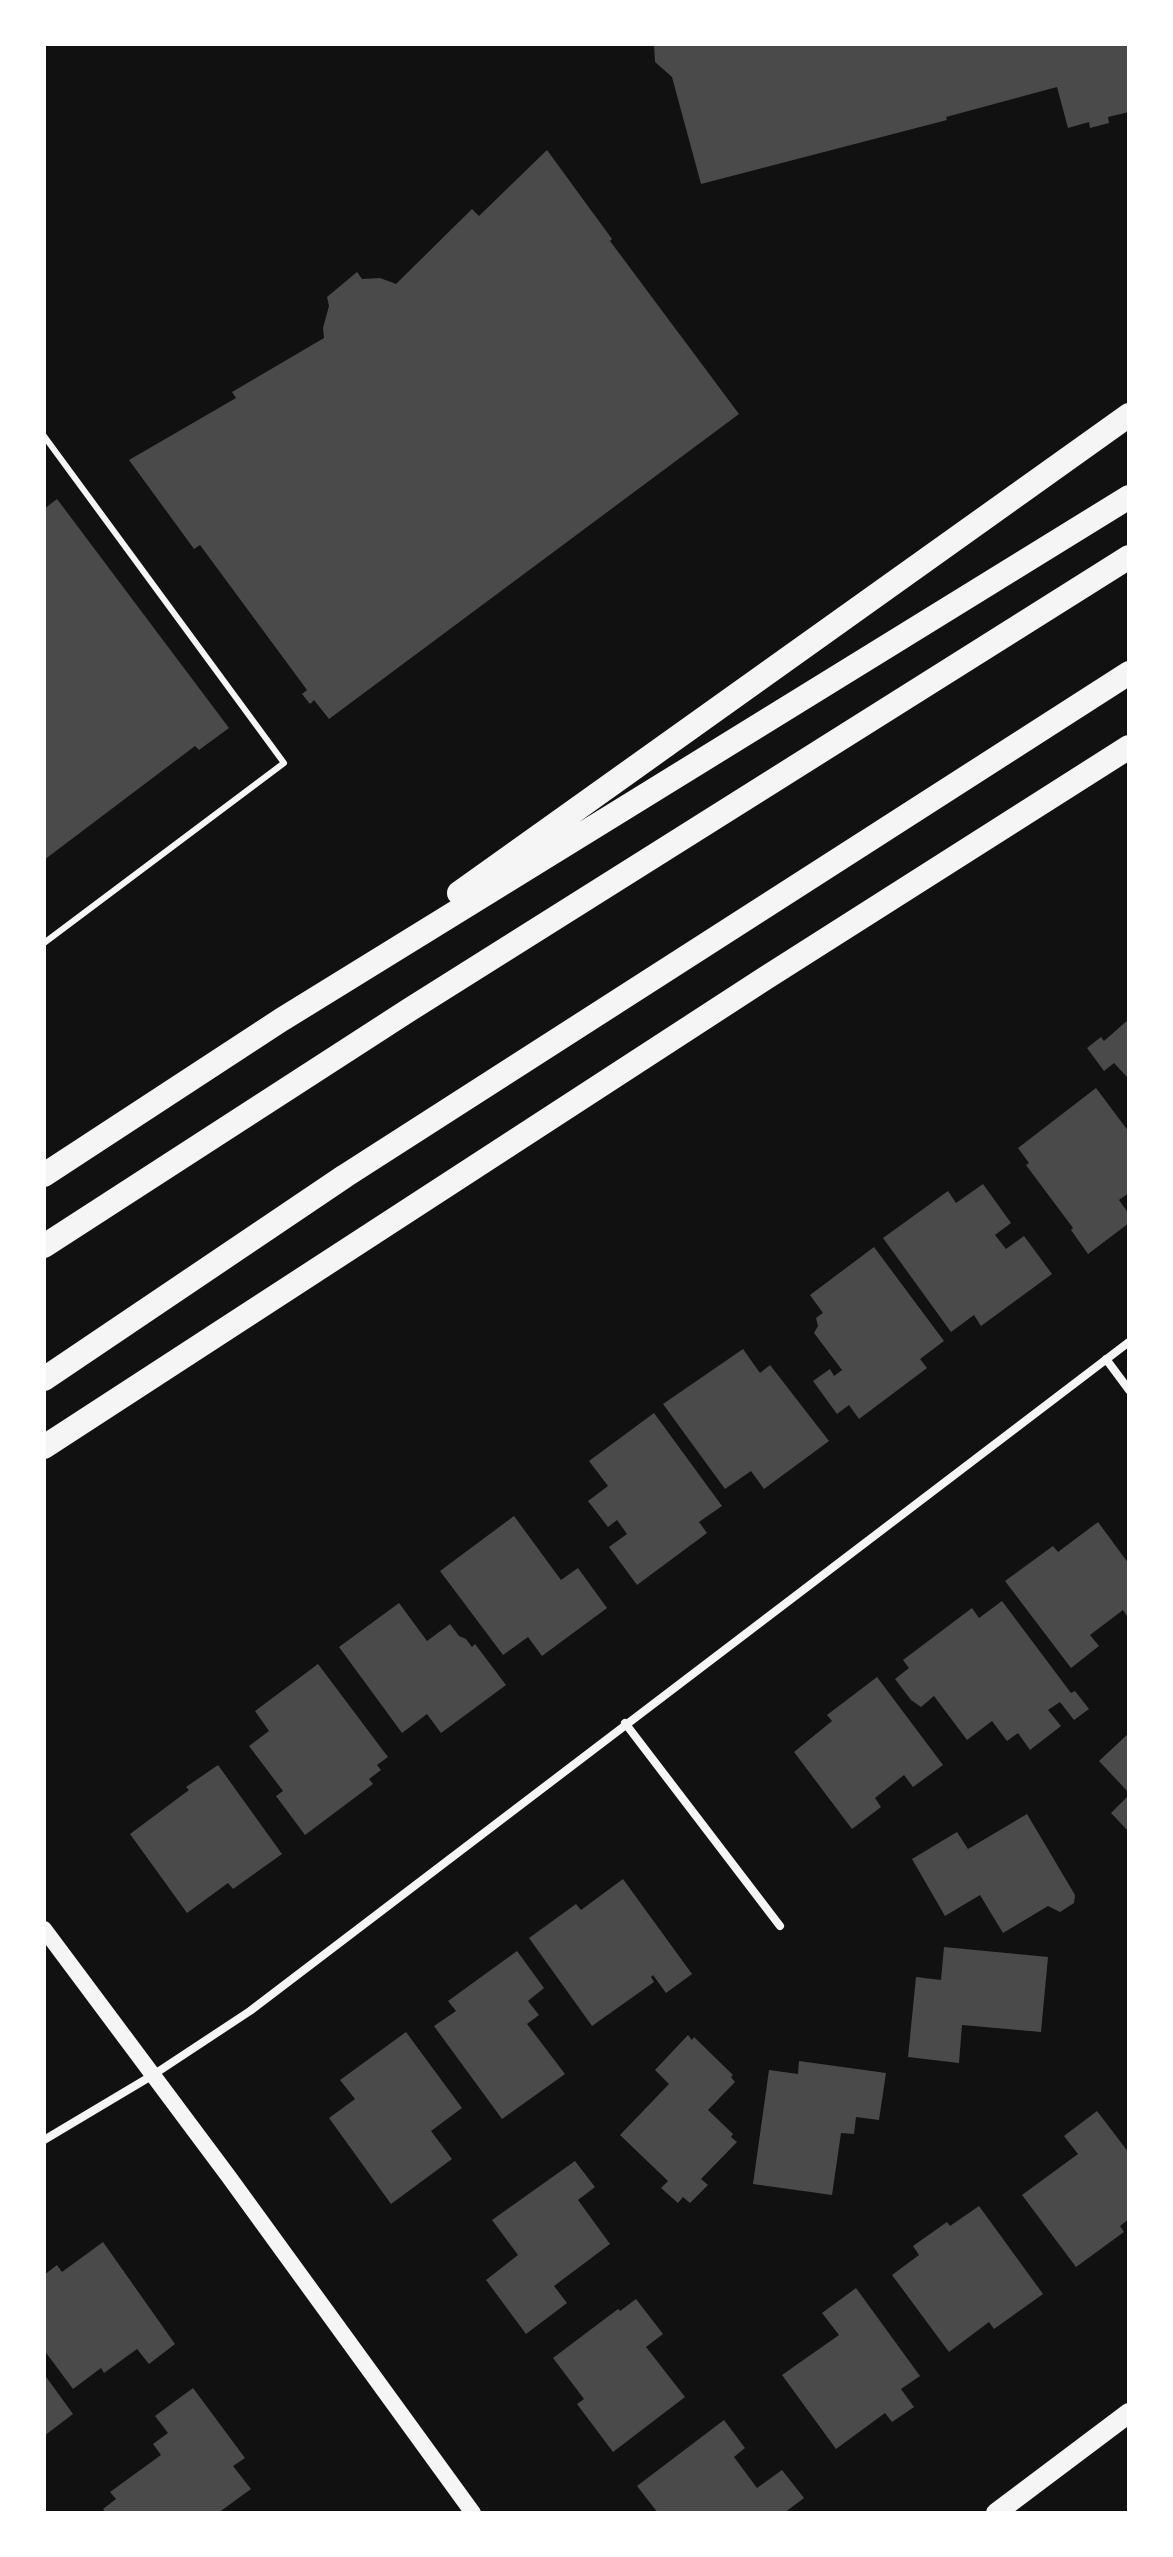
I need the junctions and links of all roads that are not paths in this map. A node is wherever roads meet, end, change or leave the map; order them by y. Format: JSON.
{"nodes":[{"id":1,"x":1129,"y":415,"type":"edge"},
{"id":2,"x":44,"y":436,"type":"edge"},
{"id":3,"x":1129,"y":497,"type":"edge"},
{"id":4,"x":1129,"y":557,"type":"edge"},
{"id":5,"x":1129,"y":673,"type":"edge"},
{"id":6,"x":1129,"y":747,"type":"edge"},
{"id":7,"x":44,"y":943,"type":"edge"},
{"id":8,"x":281,"y":1020,"type":"junction"},
{"id":9,"x":44,"y":1175,"type":"edge"},
{"id":10,"x":44,"y":1246,"type":"edge"},
{"id":11,"x":1129,"y":1342,"type":"edge"},
{"id":12,"x":1106,"y":1359,"type":"junction"},
{"id":13,"x":44,"y":1379,"type":"edge"},
{"id":14,"x":1129,"y":1390,"type":"edge"},
{"id":15,"x":44,"y":1447,"type":"edge"},
{"id":16,"x":625,"y":1723,"type":"junction"},
{"id":17,"x":780,"y":1926,"type":"dead end"},
{"id":18,"x":44,"y":1929,"type":"edge"},
{"id":19,"x":153,"y":2075,"type":"junction"},
{"id":20,"x":44,"y":2140,"type":"edge"},
{"id":21,"x":1129,"y":2413,"type":"edge"},
{"id":22,"x":473,"y":2513,"type":"edge"},
{"id":23,"x":996,"y":2513,"type":"edge"}],
"edges":[{"from":1,"to":8,"type":"highway"},
{"from":2,"to":7,"type":"lane"},
{"from":3,"to":8,"type":"highway"},
{"from":4,"to":10,"type":"highway"},
{"from":5,"to":13,"type":"highway"},
{"from":6,"to":15,"type":"highway"},
{"from":8,"to":9,"type":"highway"},
{"from":11,"to":12,"type":"street"},
{"from":12,"to":14,"type":"street"},
{"from":12,"to":16,"type":"street"},
{"from":16,"to":17,"type":"street"},
{"from":16,"to":19,"type":"street"},
{"from":18,"to":19,"type":"main road"},
{"from":19,"to":20,"type":"street"},
{"from":19,"to":22,"type":"main road"},
{"from":21,"to":23,"type":"main road"}]}
